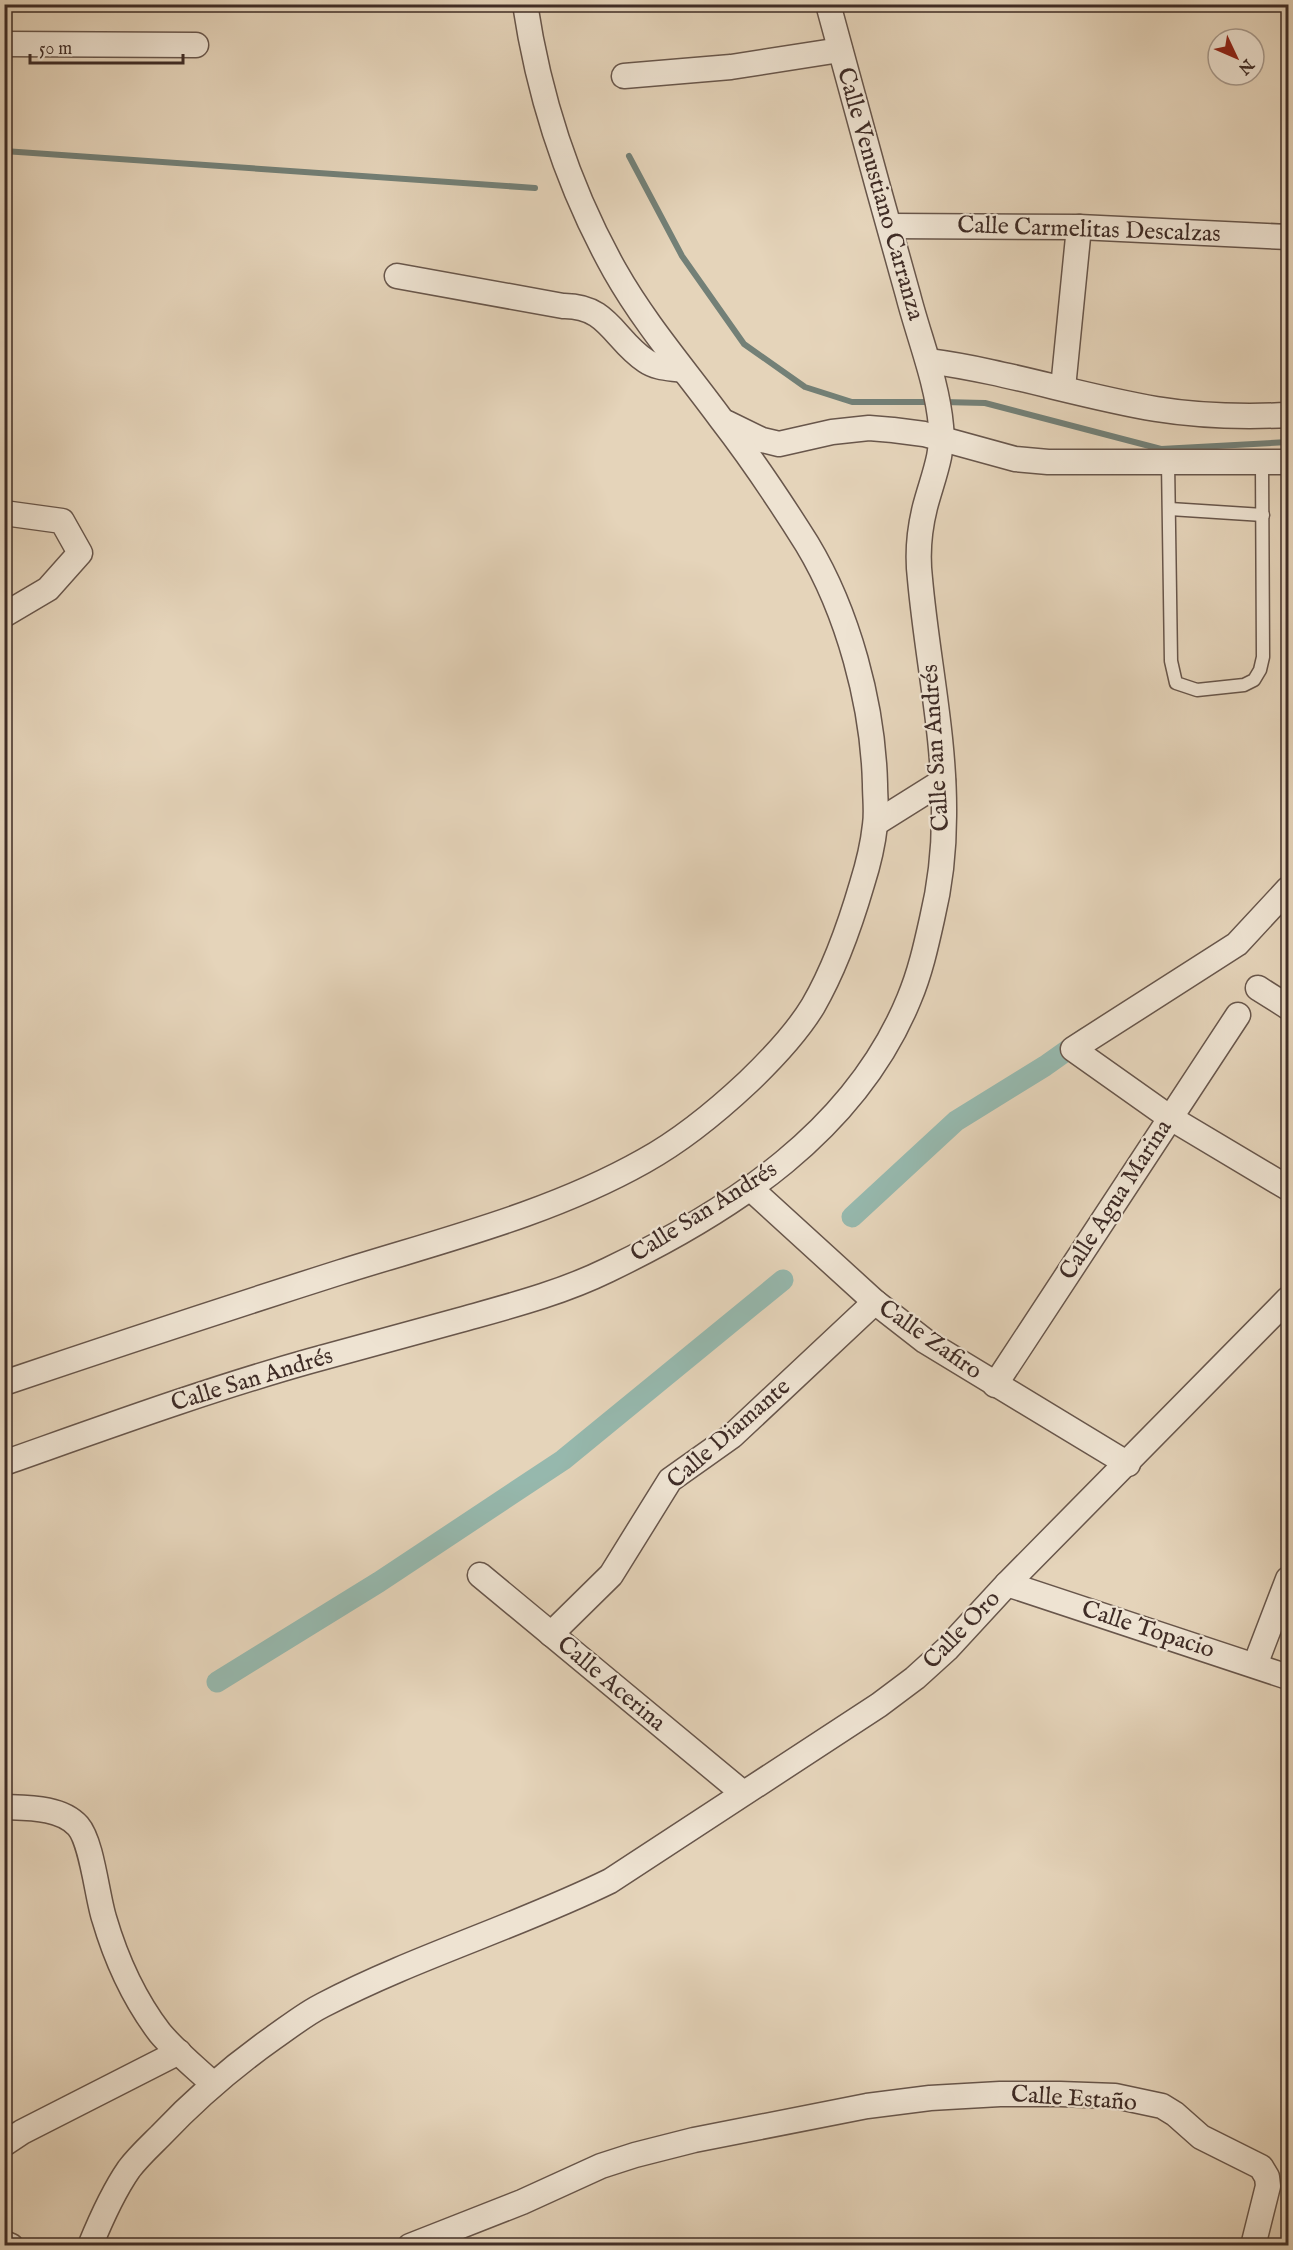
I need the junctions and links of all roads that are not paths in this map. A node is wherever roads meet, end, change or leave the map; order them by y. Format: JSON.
{"nodes":[{"id":1,"x":525,"y":4,"type":"edge"},
{"id":2,"x":828,"y":4,"type":"edge"},
{"id":3,"x":4,"y":44,"type":"edge"},
{"id":4,"x":196,"y":45,"type":"dead end"},
{"id":5,"x":840,"y":50,"type":"junction"},
{"id":6,"x":624,"y":76,"type":"dead end"},
{"id":7,"x":890,"y":226,"type":"junction"},
{"id":8,"x":1079,"y":227,"type":"junction"},
{"id":9,"x":1288,"y":237,"type":"edge"},
{"id":10,"x":397,"y":276,"type":"dead end"},
{"id":11,"x":682,"y":370,"type":"junction"},
{"id":12,"x":930,"y":373,"type":"junction"},
{"id":13,"x":1062,"y":388,"type":"junction"},
{"id":14,"x":1288,"y":415,"type":"edge"},
{"id":15,"x":722,"y":420,"type":"junction"},
{"id":16,"x":941,"y":429,"type":"junction"},
{"id":17,"x":1168,"y":462,"type":"junction"},
{"id":18,"x":1288,"y":462,"type":"edge"},
{"id":19,"x":1263,"y":463,"type":"junction"},
{"id":20,"x":1170,"y":509,"type":"junction"},
{"id":21,"x":4,"y":513,"type":"edge"},
{"id":22,"x":1263,"y":515,"type":"junction"},
{"id":23,"x":4,"y":615,"type":"edge"},
{"id":24,"x":943,"y":781,"type":"junction"},
{"id":25,"x":876,"y":823,"type":"junction"},
{"id":26,"x":1288,"y":889,"type":"edge"},
{"id":27,"x":1258,"y":988,"type":"dead end"},
{"id":28,"x":1288,"y":1007,"type":"edge"},
{"id":29,"x":1238,"y":1015,"type":"dead end"},
{"id":30,"x":1170,"y":1117,"type":"junction"},
{"id":31,"x":1288,"y":1188,"type":"edge"},
{"id":32,"x":752,"y":1189,"type":"junction"},
{"id":33,"x":875,"y":1302,"type":"junction"},
{"id":34,"x":1284,"y":1312,"type":"edge"},
{"id":35,"x":4,"y":1383,"type":"edge"},
{"id":36,"x":995,"y":1385,"type":"junction"},
{"id":37,"x":4,"y":1463,"type":"edge"},
{"id":38,"x":1128,"y":1464,"type":"junction"},
{"id":39,"x":480,"y":1575,"type":"dead end"},
{"id":40,"x":1288,"y":1579,"type":"edge"},
{"id":41,"x":1007,"y":1584,"type":"junction"},
{"id":42,"x":551,"y":1634,"type":"junction"},
{"id":43,"x":1255,"y":1665,"type":"junction"},
{"id":44,"x":1288,"y":1677,"type":"edge"},
{"id":45,"x":743,"y":1793,"type":"junction"},
{"id":46,"x":4,"y":1807,"type":"edge"},
{"id":47,"x":179,"y":2052,"type":"junction"},
{"id":48,"x":213,"y":2084,"type":"junction"},
{"id":49,"x":4,"y":2144,"type":"edge"},
{"id":50,"x":4,"y":2242,"type":"edge"},
{"id":51,"x":11,"y":2246,"type":"edge"},
{"id":52,"x":90,"y":2246,"type":"edge"},
{"id":53,"x":410,"y":2246,"type":"edge"},
{"id":54,"x":1253,"y":2246,"type":"edge"}],
"edges":[{"from":1,"to":11,"type":"street"},
{"from":2,"to":5,"type":"street","name":"Calle Venustiano Carranza"},
{"from":3,"to":4,"type":"street"},
{"from":5,"to":6,"type":"street"},
{"from":5,"to":7,"type":"street","name":"Calle Venustiano Carranza"},
{"from":7,"to":8,"type":"street","name":"Calle Carmelitas Descalzas"},
{"from":7,"to":12,"type":"street","name":"Calle Venustiano Carranza"},
{"from":8,"to":9,"type":"street","name":"Calle Carmelitas Descalzas"},
{"from":8,"to":13,"type":"street"},
{"from":10,"to":11,"type":"street"},
{"from":11,"to":15,"type":"street"},
{"from":12,"to":13,"type":"street"},
{"from":12,"to":16,"type":"street","name":"Calle Venustiano Carranza"},
{"from":13,"to":14,"type":"street"},
{"from":15,"to":16,"type":"street"},
{"from":15,"to":25,"type":"street"},
{"from":16,"to":17,"type":"street"},
{"from":16,"to":24,"type":"street","name":"Calle San Andrés"},
{"from":17,"to":19,"type":"street"},
{"from":17,"to":20,"type":"lane"},
{"from":18,"to":19,"type":"street"},
{"from":19,"to":22,"type":"lane"},
{"from":20,"to":22,"type":"lane"},
{"from":20,"to":22,"type":"lane"},
{"from":21,"to":23,"type":"street"},
{"from":24,"to":25,"type":"street"},
{"from":24,"to":32,"type":"street","name":"Calle San Andrés"},
{"from":25,"to":35,"type":"street"},
{"from":26,"to":30,"type":"street"},
{"from":27,"to":28,"type":"street"},
{"from":29,"to":30,"type":"street","name":"Calle Agua Marina"},
{"from":30,"to":31,"type":"street"},
{"from":30,"to":36,"type":"street","name":"Calle Agua Marina"},
{"from":32,"to":33,"type":"street","name":"Calle Zafiro"},
{"from":32,"to":37,"type":"street","name":"Calle San Andrés"},
{"from":33,"to":36,"type":"street","name":"Calle Zafiro"},
{"from":33,"to":42,"type":"street","name":"Calle Diamante"},
{"from":34,"to":38,"type":"street","name":"Calle Oro"},
{"from":36,"to":38,"type":"street","name":"Calle Zafiro"},
{"from":38,"to":41,"type":"street","name":"Calle Oro"},
{"from":39,"to":42,"type":"street","name":"Calle Acerina"},
{"from":40,"to":43,"type":"street"},
{"from":41,"to":43,"type":"street","name":"Calle Topacio"},
{"from":41,"to":45,"type":"street","name":"Calle Oro"},
{"from":42,"to":45,"type":"street","name":"Calle Acerina"},
{"from":43,"to":44,"type":"street","name":"Calle Topacio"},
{"from":45,"to":48,"type":"street","name":"Calle Oro"},
{"from":46,"to":47,"type":"street"},
{"from":47,"to":48,"type":"street"},
{"from":47,"to":49,"type":"street"},
{"from":48,"to":52,"type":"street","name":"Calle Oro"},
{"from":50,"to":51,"type":"street"},
{"from":53,"to":54,"type":"street","name":"Calle Estaño"}]}
